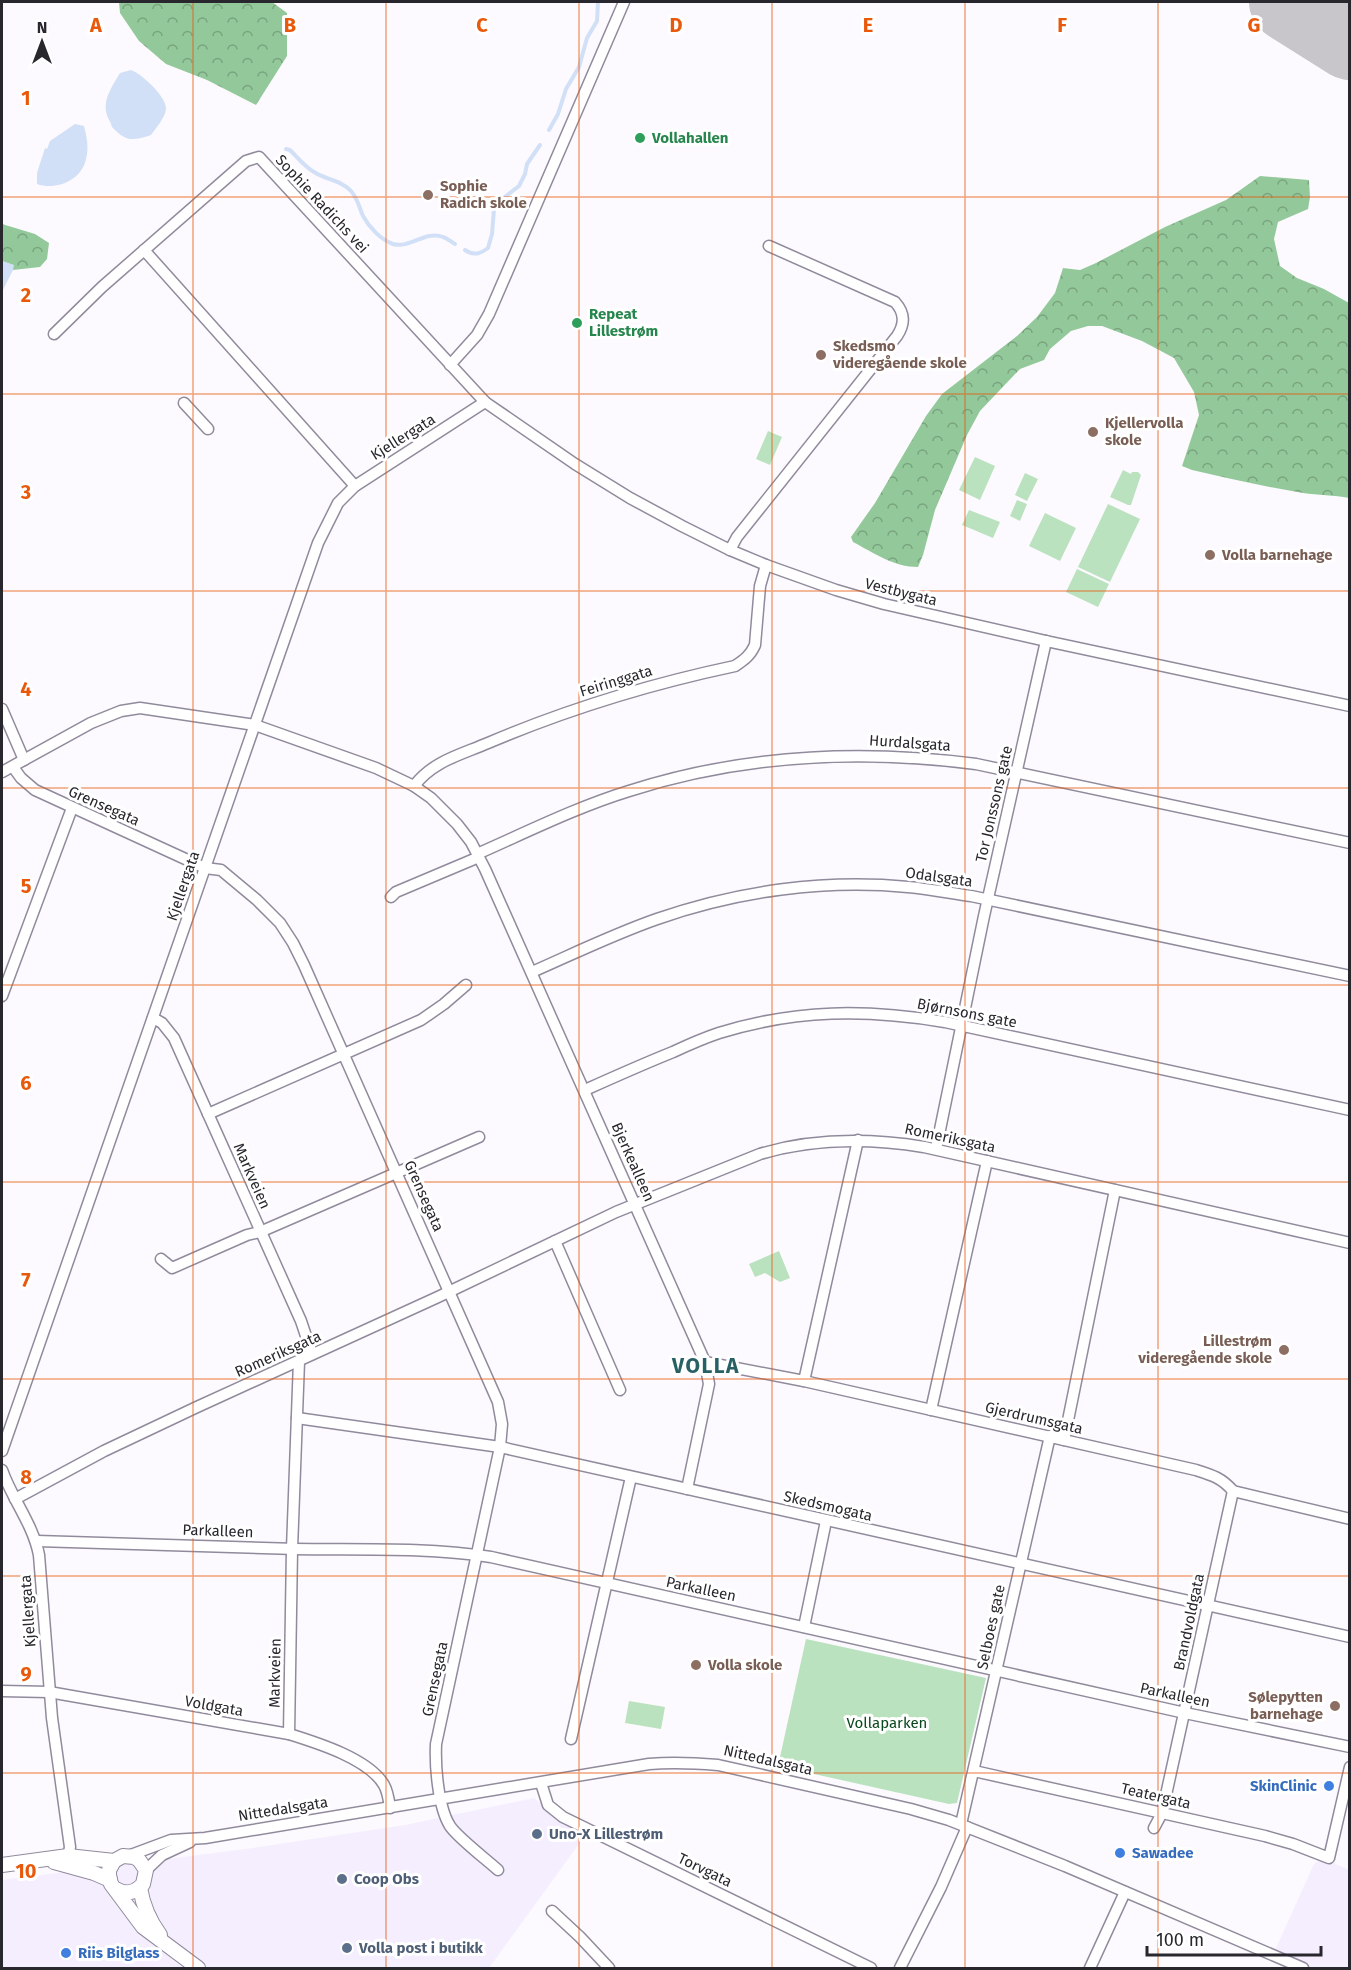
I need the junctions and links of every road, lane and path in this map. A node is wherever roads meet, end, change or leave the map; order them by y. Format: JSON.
{"nodes":[{"id":1,"x":624,"y":2,"type":"edge"},
{"id":2,"x":769,"y":246,"type":"dead end"},
{"id":3,"x":144,"y":250,"type":"junction"},
{"id":4,"x":54,"y":334,"type":"dead end"},
{"id":5,"x":450,"y":365,"type":"junction"},
{"id":6,"x":485,"y":402,"type":"junction"},
{"id":7,"x":184,"y":403,"type":"dead end"},
{"id":8,"x":208,"y":429,"type":"dead end"},
{"id":9,"x":355,"y":486,"type":"junction"},
{"id":10,"x":730,"y":550,"type":"junction"},
{"id":11,"x":766,"y":565,"type":"junction"},
{"id":12,"x":1046,"y":641,"type":"junction"},
{"id":13,"x":1350,"y":706,"type":"edge"},
{"id":14,"x":2,"y":709,"type":"edge"},
{"id":15,"x":255,"y":725,"type":"junction"},
{"id":16,"x":24,"y":760,"type":"junction"},
{"id":17,"x":13,"y":767,"type":"junction"},
{"id":18,"x":2,"y":772,"type":"edge"},
{"id":19,"x":1016,"y":772,"type":"junction"},
{"id":20,"x":414,"y":786,"type":"junction"},
{"id":21,"x":72,"y":808,"type":"junction"},
{"id":22,"x":1350,"y":843,"type":"edge"},
{"id":23,"x":478,"y":856,"type":"junction"},
{"id":24,"x":205,"y":868,"type":"junction"},
{"id":25,"x":391,"y":897,"type":"dead end"},
{"id":26,"x":988,"y":900,"type":"junction"},
{"id":27,"x":532,"y":972,"type":"junction"},
{"id":28,"x":1350,"y":976,"type":"edge"},
{"id":29,"x":466,"y":985,"type":"dead end"},
{"id":30,"x":2,"y":996,"type":"edge"},
{"id":31,"x":153,"y":1018,"type":"junction"},
{"id":32,"x":960,"y":1025,"type":"junction"},
{"id":33,"x":344,"y":1055,"type":"junction"},
{"id":34,"x":585,"y":1090,"type":"junction"},
{"id":35,"x":1350,"y":1110,"type":"edge"},
{"id":36,"x":208,"y":1114,"type":"junction"},
{"id":37,"x":479,"y":1137,"type":"dead end"},
{"id":38,"x":858,"y":1140,"type":"junction"},
{"id":39,"x":936,"y":1149,"type":"junction"},
{"id":40,"x":987,"y":1161,"type":"junction"},
{"id":41,"x":397,"y":1174,"type":"junction"},
{"id":42,"x":1115,"y":1190,"type":"junction"},
{"id":43,"x":634,"y":1204,"type":"junction"},
{"id":44,"x":260,"y":1232,"type":"junction"},
{"id":45,"x":555,"y":1241,"type":"junction"},
{"id":46,"x":1350,"y":1243,"type":"edge"},
{"id":47,"x":161,"y":1259,"type":"dead end"},
{"id":48,"x":450,"y":1291,"type":"junction"},
{"id":49,"x":312,"y":1354,"type":"junction"},
{"id":50,"x":299,"y":1360,"type":"junction"},
{"id":51,"x":705,"y":1362,"type":"junction"},
{"id":52,"x":804,"y":1381,"type":"junction"},
{"id":53,"x":620,"y":1390,"type":"dead end"},
{"id":54,"x":931,"y":1410,"type":"junction"},
{"id":55,"x":297,"y":1418,"type":"junction"},
{"id":56,"x":6,"y":1425,"type":"edge"},
{"id":57,"x":1050,"y":1437,"type":"junction"},
{"id":58,"x":1064,"y":1440,"type":"junction"},
{"id":59,"x":501,"y":1447,"type":"junction"},
{"id":60,"x":2,"y":1451,"type":"edge"},
{"id":61,"x":2,"y":1470,"type":"edge"},
{"id":62,"x":631,"y":1477,"type":"junction"},
{"id":63,"x":687,"y":1488,"type":"junction"},
{"id":64,"x":1233,"y":1491,"type":"junction"},
{"id":65,"x":15,"y":1499,"type":"junction"},
{"id":66,"x":1350,"y":1519,"type":"edge"},
{"id":67,"x":826,"y":1521,"type":"junction"},
{"id":68,"x":37,"y":1541,"type":"junction"},
{"id":69,"x":292,"y":1549,"type":"junction"},
{"id":70,"x":477,"y":1555,"type":"junction"},
{"id":71,"x":1020,"y":1564,"type":"junction"},
{"id":72,"x":607,"y":1584,"type":"junction"},
{"id":73,"x":1207,"y":1605,"type":"junction"},
{"id":74,"x":804,"y":1627,"type":"junction"},
{"id":75,"x":1350,"y":1637,"type":"edge"},
{"id":76,"x":996,"y":1671,"type":"junction"},
{"id":77,"x":2,"y":1691,"type":"edge"},
{"id":78,"x":49,"y":1692,"type":"junction"},
{"id":79,"x":1185,"y":1713,"type":"junction"},
{"id":80,"x":289,"y":1734,"type":"junction"},
{"id":81,"x":571,"y":1739,"type":"dead end"},
{"id":82,"x":1350,"y":1747,"type":"edge"},
{"id":83,"x":1350,"y":1767,"type":"edge"},
{"id":84,"x":974,"y":1771,"type":"junction"},
{"id":85,"x":541,"y":1783,"type":"junction"},
{"id":86,"x":442,"y":1800,"type":"junction"},
{"id":87,"x":390,"y":1808,"type":"junction"},
{"id":88,"x":1162,"y":1813,"type":"junction"},
{"id":89,"x":964,"y":1825,"type":"junction"},
{"id":90,"x":1154,"y":1828,"type":"dead end"},
{"id":91,"x":199,"y":1839,"type":"junction"},
{"id":92,"x":128,"y":1856,"type":"junction"},
{"id":93,"x":68,"y":1861,"type":"junction"},
{"id":94,"x":114,"y":1861,"type":"junction"},
{"id":95,"x":2,"y":1865,"type":"edge"},
{"id":96,"x":146,"y":1870,"type":"junction"},
{"id":97,"x":498,"y":1870,"type":"dead end"},
{"id":98,"x":113,"y":1885,"type":"junction"},
{"id":99,"x":140,"y":1888,"type":"junction"},
{"id":100,"x":1125,"y":1892,"type":"junction"},
{"id":101,"x":552,"y":1911,"type":"dead end"},
{"id":102,"x":165,"y":1942,"type":"junction"},
{"id":103,"x":198,"y":1968,"type":"edge"},
{"id":104,"x":609,"y":1968,"type":"edge"},
{"id":105,"x":872,"y":1968,"type":"edge"},
{"id":106,"x":900,"y":1968,"type":"edge"},
{"id":107,"x":1090,"y":1968,"type":"edge"},
{"id":108,"x":1303,"y":1968,"type":"edge"}],
"edges":[{"from":1,"to":5,"type":"street"},
{"from":2,"to":10,"type":"street"},
{"from":3,"to":4,"type":"street","name":"Sophie Radichs vei"},
{"from":3,"to":5,"type":"street","name":"Sophie Radichs vei"},
{"from":3,"to":9,"type":"street"},
{"from":5,"to":6,"type":"street","name":"Sophie Radichs vei"},
{"from":6,"to":9,"type":"street","name":"Kjellergata"},
{"from":6,"to":10,"type":"street","name":"Vestbygata"},
{"from":7,"to":8,"type":"street"},
{"from":9,"to":15,"type":"street","name":"Kjellergata"},
{"from":10,"to":11,"type":"street","name":"Vestbygata"},
{"from":11,"to":12,"type":"street","name":"Vestbygata"},
{"from":11,"to":20,"type":"street","name":"Feiringgata"},
{"from":12,"to":13,"type":"street","name":"Vestbygata"},
{"from":12,"to":19,"type":"street","name":"Tor Jonssons gate"},
{"from":14,"to":16,"type":"street"},
{"from":15,"to":16,"type":"street","name":"Bjerkealleen"},
{"from":15,"to":20,"type":"street","name":"Bjerkealleen"},
{"from":15,"to":24,"type":"street","name":"Kjellergata"},
{"from":16,"to":17,"type":"street","name":"Bjerkealleen"},
{"from":17,"to":18,"type":"street","name":"Bjerkealleen"},
{"from":17,"to":21,"type":"street","name":"Grensegata"},
{"from":19,"to":22,"type":"street","name":"Hurdalsgata"},
{"from":19,"to":23,"type":"street","name":"Hurdalsgata"},
{"from":19,"to":26,"type":"street","name":"Tor Jonssons gate"},
{"from":20,"to":23,"type":"street","name":"Bjerkealleen"},
{"from":21,"to":24,"type":"street","name":"Grensegata"},
{"from":21,"to":30,"type":"street"},
{"from":23,"to":25,"type":"street"},
{"from":23,"to":27,"type":"street","name":"Bjerkealleen"},
{"from":24,"to":31,"type":"street","name":"Kjellergata"},
{"from":24,"to":33,"type":"street","name":"Grensegata"},
{"from":26,"to":27,"type":"street","name":"Odalsgata"},
{"from":26,"to":28,"type":"street","name":"Odalsgata"},
{"from":26,"to":32,"type":"street","name":"Tor Jonssons gate"},
{"from":27,"to":34,"type":"street","name":"Bjerkealleen"},
{"from":29,"to":33,"type":"street"},
{"from":31,"to":36,"type":"street","name":"Markveien"},
{"from":31,"to":56,"type":"street","name":"Kjellergata"},
{"from":32,"to":34,"type":"street","name":"Bjørnsons gate"},
{"from":32,"to":35,"type":"street","name":"Bjørnsons gate"},
{"from":32,"to":39,"type":"street","name":"Tor Jonssons gate"},
{"from":33,"to":36,"type":"street"},
{"from":33,"to":41,"type":"street","name":"Grensegata"},
{"from":34,"to":43,"type":"street","name":"Bjerkealleen"},
{"from":36,"to":44,"type":"street","name":"Markveien"},
{"from":37,"to":41,"type":"street"},
{"from":38,"to":39,"type":"street","name":"Romeriksgata"},
{"from":38,"to":43,"type":"street","name":"Romeriksgata"},
{"from":38,"to":52,"type":"street"},
{"from":39,"to":40,"type":"street","name":"Romeriksgata"},
{"from":40,"to":42,"type":"street","name":"Romeriksgata"},
{"from":40,"to":54,"type":"street"},
{"from":41,"to":44,"type":"street"},
{"from":41,"to":48,"type":"street","name":"Grensegata"},
{"from":42,"to":46,"type":"street","name":"Romeriksgata"},
{"from":42,"to":58,"type":"street"},
{"from":43,"to":45,"type":"street","name":"Romeriksgata"},
{"from":43,"to":51,"type":"street","name":"Bjerkealleen"},
{"from":44,"to":47,"type":"street"},
{"from":44,"to":49,"type":"street","name":"Markveien"},
{"from":45,"to":48,"type":"street","name":"Romeriksgata"},
{"from":45,"to":53,"type":"street"},
{"from":48,"to":49,"type":"street","name":"Romeriksgata"},
{"from":48,"to":59,"type":"street","name":"Grensegata"},
{"from":49,"to":50,"type":"street","name":"Romeriksgata"},
{"from":50,"to":55,"type":"street","name":"Markveien"},
{"from":50,"to":65,"type":"street","name":"Romeriksgata"},
{"from":51,"to":52,"type":"street","name":"Gjerdrumsgata"},
{"from":51,"to":63,"type":"street","name":"Bjerkealleen"},
{"from":52,"to":54,"type":"street","name":"Gjerdrumsgata"},
{"from":54,"to":57,"type":"street","name":"Gjerdrumsgata"},
{"from":55,"to":59,"type":"street","name":"Skedsmogata"},
{"from":55,"to":69,"type":"street","name":"Markveien"},
{"from":56,"to":60,"type":"street","name":"Kjellergata"},
{"from":57,"to":58,"type":"street","name":"Gjerdrumsgata"},
{"from":57,"to":71,"type":"street","name":"Selboes gate"},
{"from":58,"to":64,"type":"street","name":"Gjerdrumsgata"},
{"from":59,"to":62,"type":"street","name":"Skedsmogata"},
{"from":59,"to":70,"type":"street","name":"Grensegata"},
{"from":61,"to":65,"type":"street","name":"Kjellergata"},
{"from":62,"to":63,"type":"street","name":"Skedsmogata"},
{"from":62,"to":72,"type":"street"},
{"from":63,"to":67,"type":"street","name":"Skedsmogata"},
{"from":64,"to":66,"type":"street","name":"Gjerdrumsgata"},
{"from":64,"to":73,"type":"street","name":"Brandvoldgata"},
{"from":65,"to":68,"type":"street","name":"Kjellergata"},
{"from":67,"to":71,"type":"street","name":"Skedsmogata"},
{"from":67,"to":74,"type":"street"},
{"from":68,"to":69,"type":"street","name":"Parkalleen"},
{"from":68,"to":78,"type":"street","name":"Kjellergata"},
{"from":69,"to":70,"type":"street","name":"Parkalleen"},
{"from":69,"to":80,"type":"street","name":"Markveien"},
{"from":70,"to":72,"type":"street","name":"Parkalleen"},
{"from":70,"to":86,"type":"street","name":"Grensegata"},
{"from":71,"to":73,"type":"street","name":"Skedsmogata"},
{"from":71,"to":76,"type":"street","name":"Selboes gate"},
{"from":72,"to":74,"type":"street","name":"Parkalleen"},
{"from":72,"to":81,"type":"street"},
{"from":73,"to":75,"type":"street","name":"Skedsmogata"},
{"from":73,"to":79,"type":"street","name":"Brandvoldgata"},
{"from":74,"to":76,"type":"street","name":"Parkalleen"},
{"from":76,"to":79,"type":"street","name":"Parkalleen"},
{"from":76,"to":84,"type":"street","name":"Selboes gate"},
{"from":77,"to":78,"type":"street","name":"Voldgata"},
{"from":78,"to":80,"type":"street","name":"Voldgata"},
{"from":78,"to":93,"type":"street","name":"Kjellergata"},
{"from":79,"to":82,"type":"street","name":"Parkalleen"},
{"from":79,"to":88,"type":"street","name":"Brandvoldgata"},
{"from":80,"to":87,"type":"street","name":"Voldgata"},
{"from":83,"to":88,"type":"street","name":"Teatergata"},
{"from":84,"to":88,"type":"street","name":"Teatergata"},
{"from":84,"to":89,"type":"street","name":"Selboes gate"},
{"from":85,"to":86,"type":"street","name":"Nittedalsgata"},
{"from":85,"to":89,"type":"street","name":"Nittedalsgata"},
{"from":85,"to":105,"type":"street","name":"Torvgata"},
{"from":86,"to":87,"type":"street","name":"Nittedalsgata"},
{"from":86,"to":97,"type":"street"},
{"from":87,"to":91,"type":"street","name":"Nittedalsgata"},
{"from":88,"to":90,"type":"street","name":"Brandvoldgata"},
{"from":89,"to":100,"type":"street","name":"Nittedalsgata"},
{"from":89,"to":106,"type":"street","name":"Selboes gate"},
{"from":91,"to":92,"type":"street","name":"Nittedalsgata"},
{"from":91,"to":96,"type":"street","name":"Nittedalsgata"},
{"from":92,"to":94,"type":"main road"},
{"from":92,"to":96,"type":"main road"},
{"from":93,"to":94,"type":"main road"},
{"from":93,"to":95,"type":"main road"},
{"from":93,"to":98,"type":"main road"},
{"from":94,"to":98,"type":"main road"},
{"from":96,"to":99,"type":"main road"},
{"from":98,"to":99,"type":"main road"},
{"from":98,"to":102,"type":"main road"},
{"from":99,"to":102,"type":"main road"},
{"from":100,"to":107,"type":"street"},
{"from":100,"to":108,"type":"street","name":"Nittedalsgata"},
{"from":101,"to":104,"type":"street"},
{"from":102,"to":103,"type":"main road"}]}
